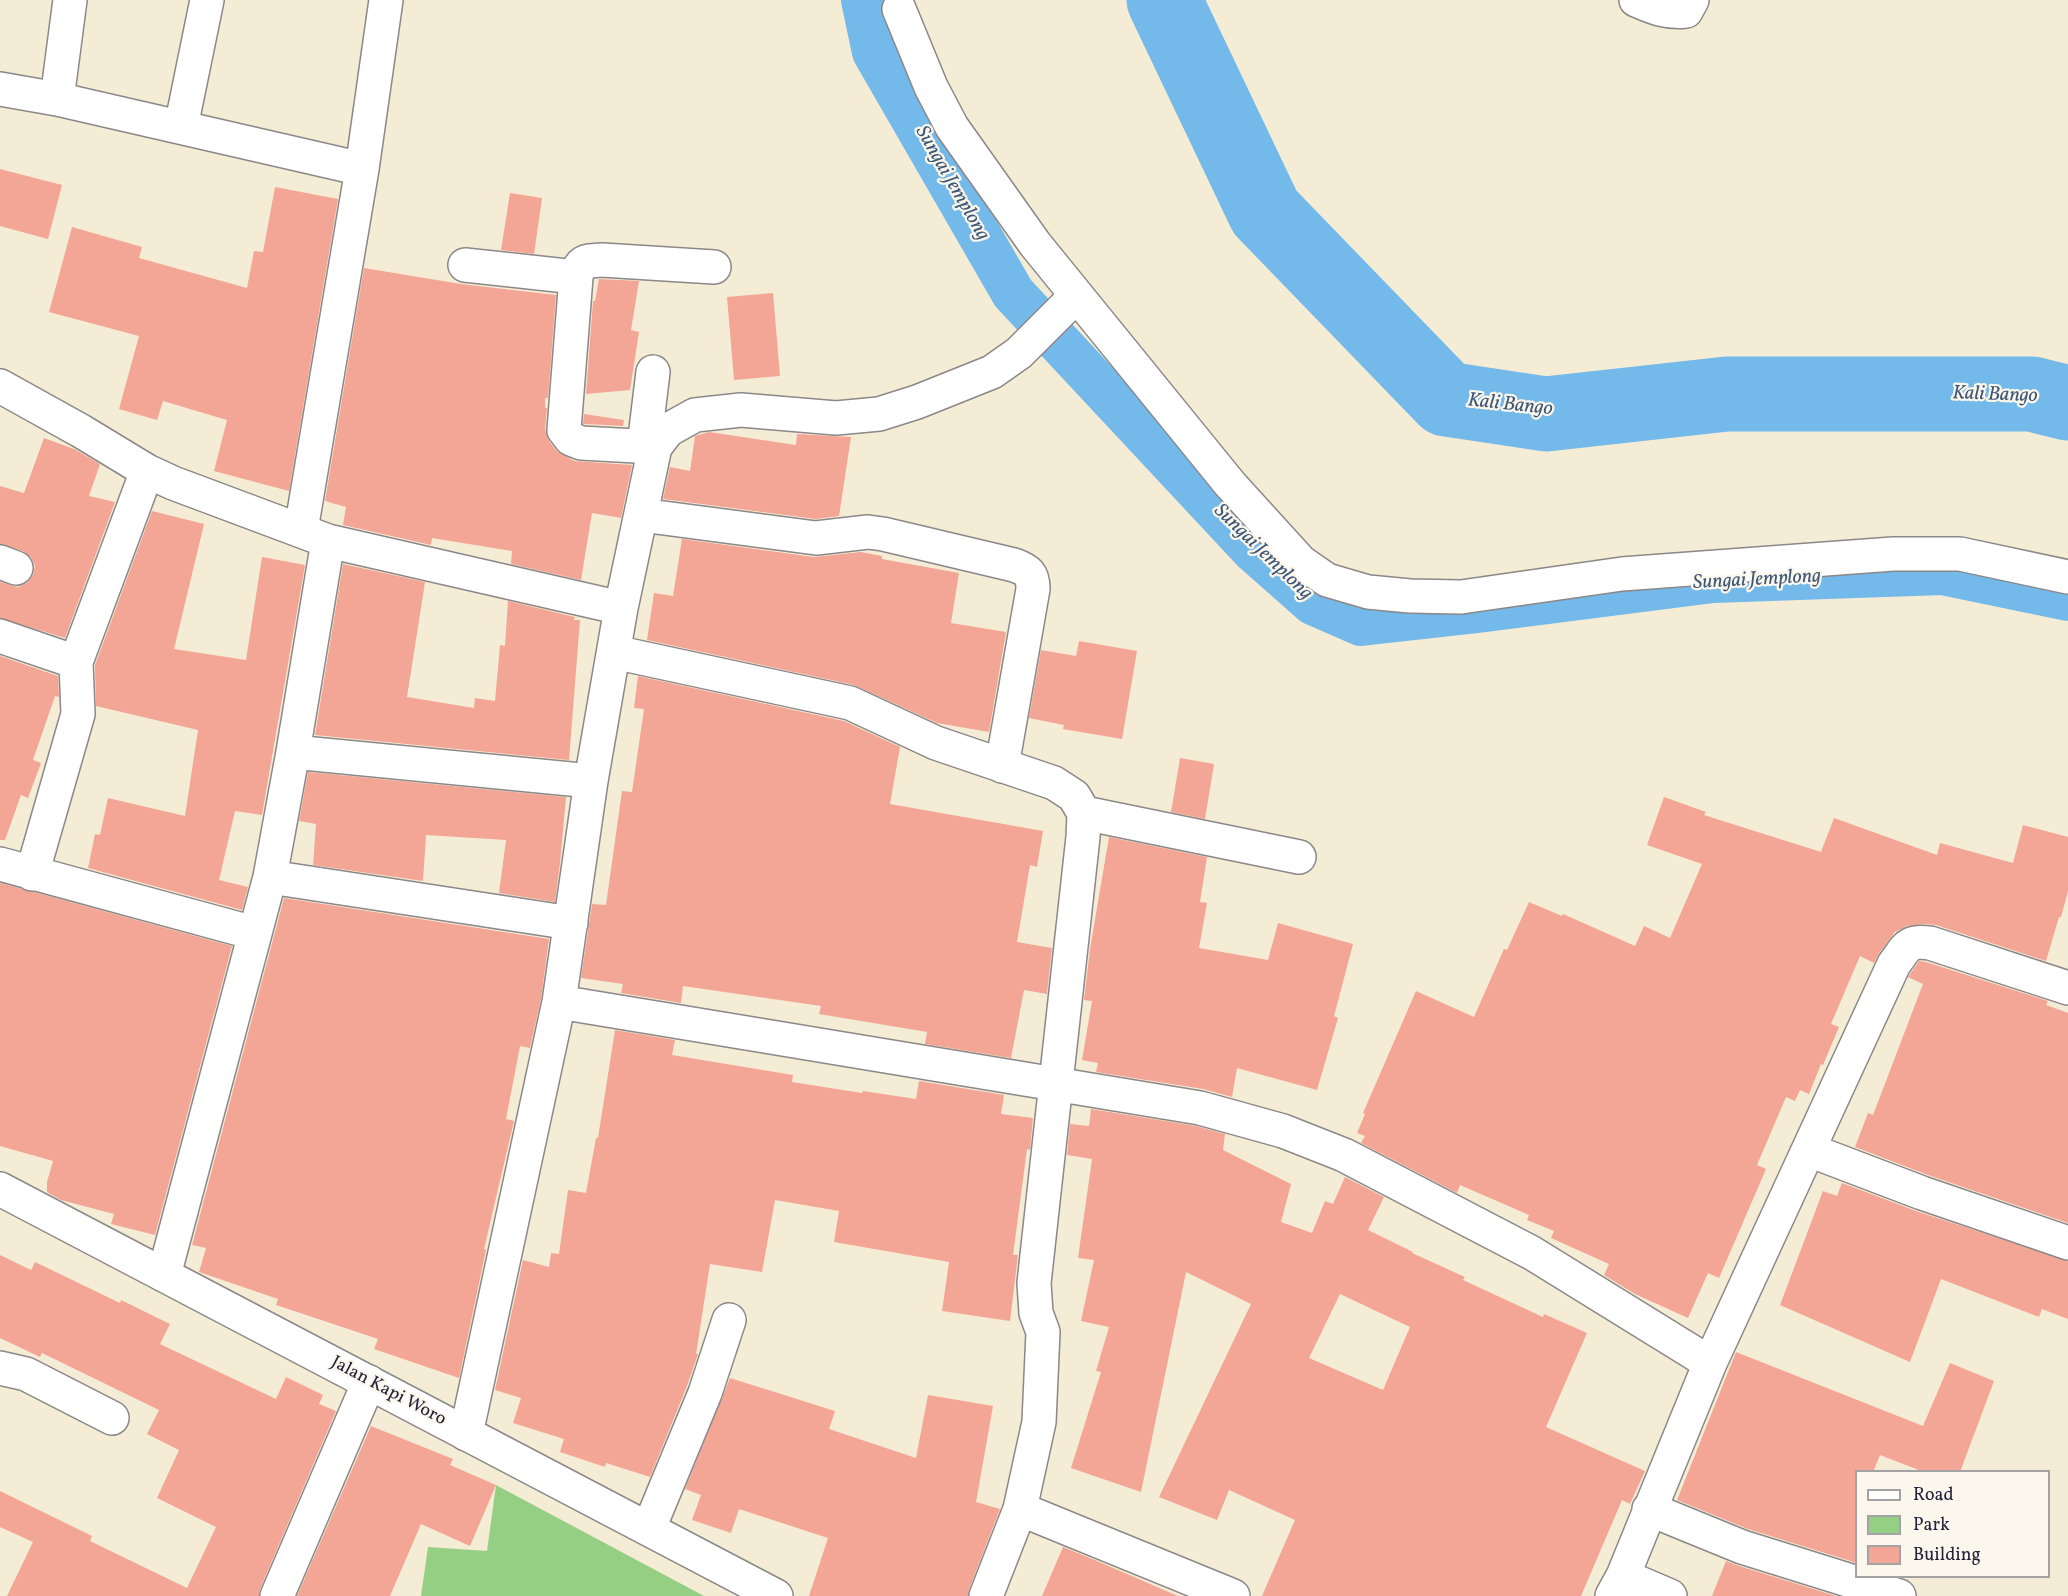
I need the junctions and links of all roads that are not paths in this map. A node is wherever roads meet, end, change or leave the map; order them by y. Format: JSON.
{"nodes":[{"id":1,"x":70,"y":0,"type":"edge"},
{"id":2,"x":207,"y":0,"type":"edge"},
{"id":3,"x":386,"y":0,"type":"edge"},
{"id":4,"x":1636,"y":0,"type":"edge"},
{"id":5,"x":1692,"y":0,"type":"edge"},
{"id":6,"x":899,"y":9,"type":"dead end"},
{"id":7,"x":0,"y":89,"type":"edge"},
{"id":8,"x":57,"y":99,"type":"junction"},
{"id":9,"x":181,"y":127,"type":"junction"},
{"id":10,"x":362,"y":169,"type":"junction"},
{"id":11,"x":465,"y":265,"type":"dead end"},
{"id":12,"x":714,"y":267,"type":"dead end"},
{"id":13,"x":576,"y":277,"type":"junction"},
{"id":14,"x":1069,"y":303,"type":"junction"},
{"id":15,"x":653,"y":372,"type":"dead end"},
{"id":16,"x":0,"y":386,"type":"edge"},
{"id":17,"x":650,"y":446,"type":"junction"},
{"id":18,"x":147,"y":471,"type":"junction"},
{"id":19,"x":641,"y":515,"type":"junction"},
{"id":20,"x":315,"y":535,"type":"junction"},
{"id":21,"x":2068,"y":577,"type":"edge"},
{"id":22,"x":621,"y":608,"type":"junction"},
{"id":23,"x":0,"y":636,"type":"edge"},
{"id":24,"x":614,"y":652,"type":"junction"},
{"id":25,"x":76,"y":662,"type":"junction"},
{"id":26,"x":293,"y":752,"type":"junction"},
{"id":27,"x":1002,"y":766,"type":"junction"},
{"id":28,"x":591,"y":781,"type":"junction"},
{"id":29,"x":1084,"y":813,"type":"junction"},
{"id":30,"x":1299,"y":857,"type":"dead end"},
{"id":31,"x":0,"y":864,"type":"edge"},
{"id":32,"x":32,"y":874,"type":"junction"},
{"id":33,"x":270,"y":877,"type":"junction"},
{"id":34,"x":571,"y":923,"type":"junction"},
{"id":35,"x":254,"y":933,"type":"junction"},
{"id":36,"x":2068,"y":988,"type":"edge"},
{"id":37,"x":559,"y":1002,"type":"junction"},
{"id":38,"x":1055,"y":1084,"type":"junction"},
{"id":39,"x":1809,"y":1150,"type":"junction"},
{"id":40,"x":0,"y":1189,"type":"edge"},
{"id":41,"x":2068,"y":1243,"type":"edge"},
{"id":42,"x":164,"y":1275,"type":"junction"},
{"id":43,"x":729,"y":1320,"type":"dead end"},
{"id":44,"x":1710,"y":1364,"type":"junction"},
{"id":45,"x":0,"y":1368,"type":"edge"},
{"id":46,"x":369,"y":1382,"type":"junction"},
{"id":47,"x":112,"y":1418,"type":"dead end"},
{"id":48,"x":466,"y":1434,"type":"junction"},
{"id":49,"x":1020,"y":1509,"type":"junction"},
{"id":50,"x":1649,"y":1509,"type":"junction"},
{"id":51,"x":649,"y":1528,"type":"junction"},
{"id":52,"x":1617,"y":1586,"type":"edge"},
{"id":53,"x":277,"y":1596,"type":"edge"},
{"id":54,"x":776,"y":1596,"type":"edge"},
{"id":55,"x":986,"y":1596,"type":"edge"},
{"id":56,"x":1233,"y":1596,"type":"edge"},
{"id":57,"x":1670,"y":1596,"type":"edge"},
{"id":58,"x":1899,"y":1596,"type":"edge"}],
"edges":[{"from":1,"to":8,"type":"street"},
{"from":2,"to":9,"type":"street"},
{"from":3,"to":10,"type":"street"},
{"from":4,"to":5,"type":"street"},
{"from":6,"to":14,"type":"street"},
{"from":7,"to":8,"type":"street"},
{"from":8,"to":9,"type":"street"},
{"from":9,"to":10,"type":"street"},
{"from":10,"to":20,"type":"street"},
{"from":11,"to":13,"type":"street"},
{"from":12,"to":13,"type":"street"},
{"from":13,"to":17,"type":"street"},
{"from":14,"to":17,"type":"street"},
{"from":14,"to":21,"type":"street"},
{"from":15,"to":17,"type":"street"},
{"from":16,"to":18,"type":"street"},
{"from":17,"to":19,"type":"street"},
{"from":18,"to":20,"type":"street"},
{"from":18,"to":25,"type":"street"},
{"from":19,"to":22,"type":"street"},
{"from":19,"to":27,"type":"street"},
{"from":20,"to":22,"type":"street"},
{"from":20,"to":26,"type":"street"},
{"from":22,"to":24,"type":"street"},
{"from":23,"to":25,"type":"street"},
{"from":24,"to":27,"type":"street"},
{"from":24,"to":28,"type":"street"},
{"from":25,"to":32,"type":"street"},
{"from":26,"to":28,"type":"street"},
{"from":26,"to":33,"type":"street"},
{"from":27,"to":29,"type":"street"},
{"from":28,"to":34,"type":"street"},
{"from":29,"to":30,"type":"street"},
{"from":29,"to":38,"type":"street"},
{"from":31,"to":32,"type":"street"},
{"from":32,"to":35,"type":"street"},
{"from":33,"to":34,"type":"street"},
{"from":33,"to":35,"type":"street"},
{"from":34,"to":37,"type":"street"},
{"from":35,"to":42,"type":"street"},
{"from":36,"to":39,"type":"street"},
{"from":37,"to":38,"type":"street"},
{"from":37,"to":48,"type":"street"},
{"from":38,"to":44,"type":"street"},
{"from":38,"to":49,"type":"street"},
{"from":39,"to":41,"type":"street"},
{"from":39,"to":44,"type":"street"},
{"from":40,"to":42,"type":"street","name":"Jalan Kapi Woro"},
{"from":42,"to":46,"type":"street","name":"Jalan Kapi Woro"},
{"from":43,"to":51,"type":"street"},
{"from":44,"to":50,"type":"street"},
{"from":45,"to":47,"type":"street"},
{"from":46,"to":48,"type":"street","name":"Jalan Kapi Woro"},
{"from":46,"to":53,"type":"street"},
{"from":48,"to":51,"type":"street","name":"Jalan Kapi Woro"},
{"from":49,"to":55,"type":"street"},
{"from":49,"to":56,"type":"street"},
{"from":50,"to":52,"type":"street"},
{"from":50,"to":58,"type":"street"},
{"from":51,"to":54,"type":"street","name":"Jalan Kapi Woro"},
{"from":52,"to":57,"type":"street"}]}
